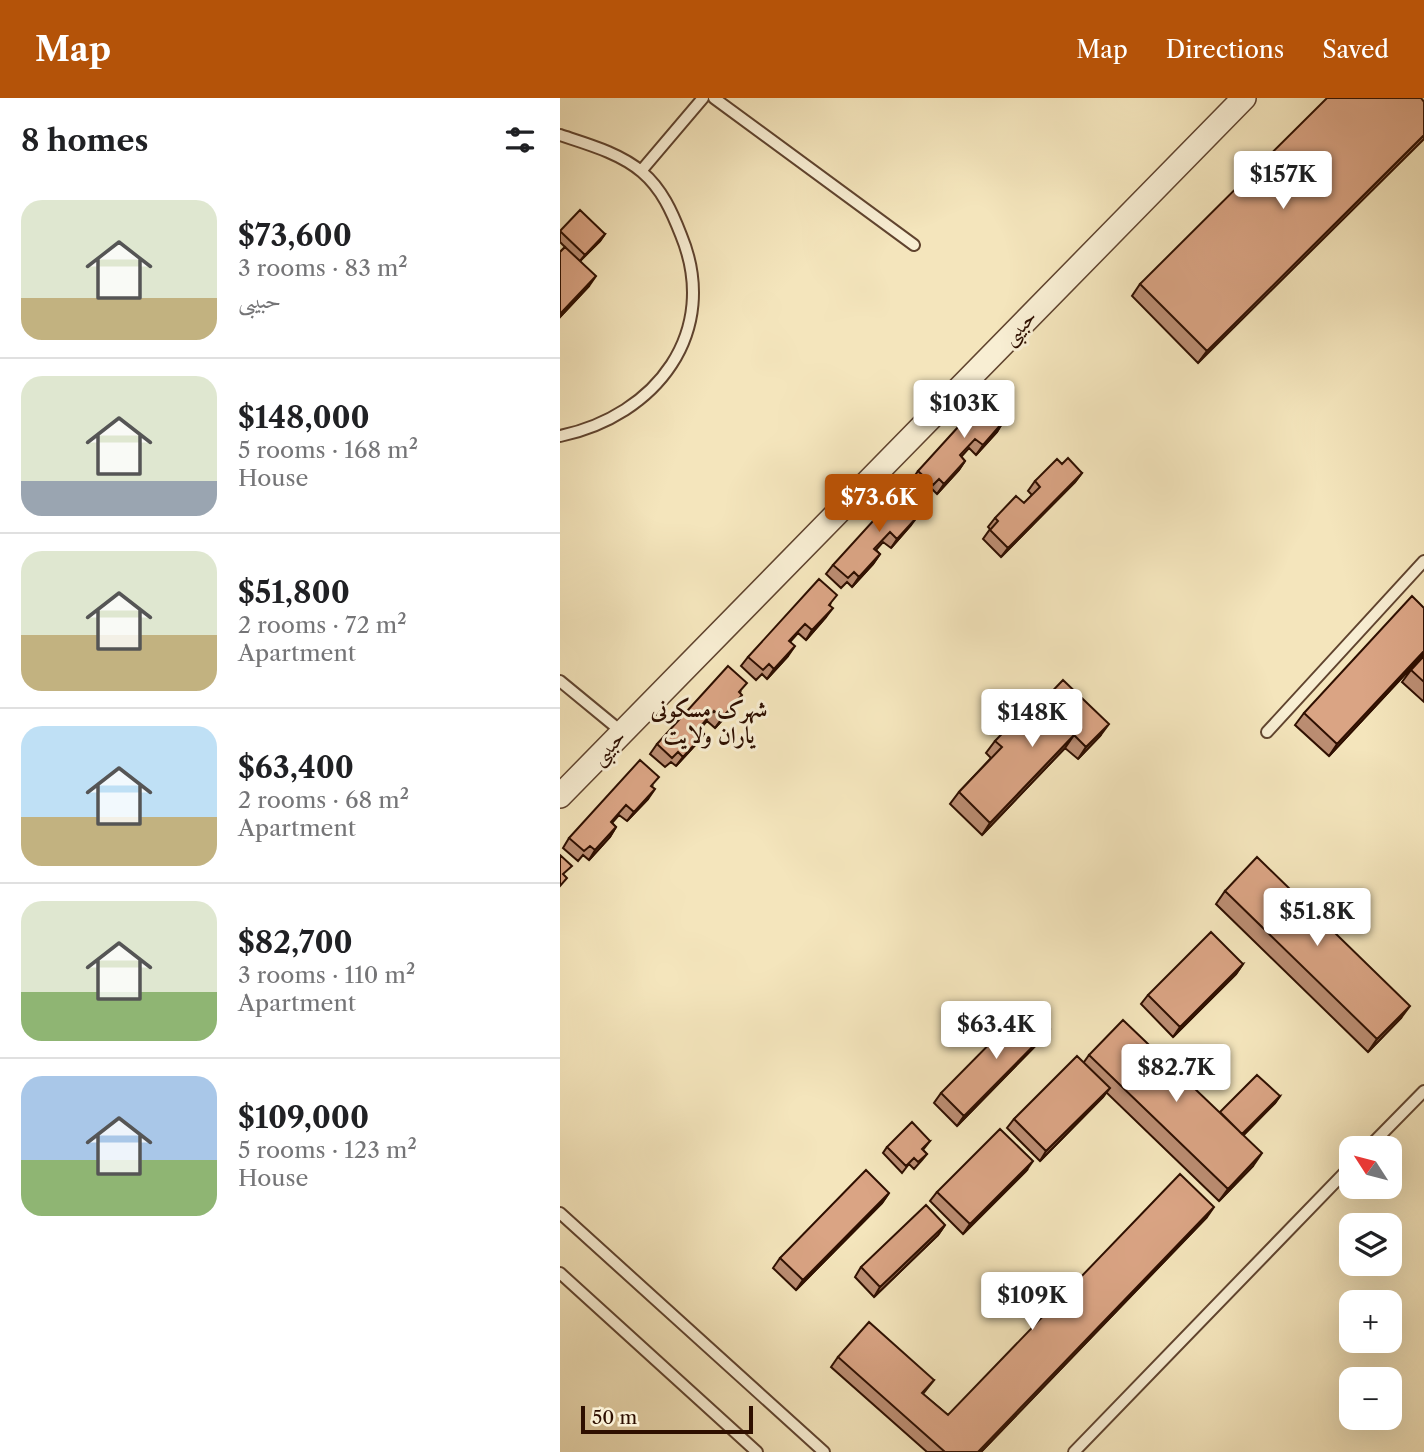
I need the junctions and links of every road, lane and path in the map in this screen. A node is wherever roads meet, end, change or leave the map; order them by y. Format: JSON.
{"nodes":[{"id":1,"x":703,"y":98,"type":"edge"},
{"id":2,"x":714,"y":98,"type":"edge"},
{"id":3,"x":1244,"y":98,"type":"edge"},
{"id":4,"x":560,"y":135,"type":"edge"},
{"id":5,"x":641,"y":171,"type":"junction"},
{"id":6,"x":914,"y":245,"type":"dead end"},
{"id":7,"x":560,"y":436,"type":"edge"},
{"id":8,"x":1424,"y":561,"type":"edge"},
{"id":9,"x":560,"y":681,"type":"edge"},
{"id":10,"x":622,"y":732,"type":"junction"},
{"id":11,"x":1267,"y":732,"type":"dead end"},
{"id":12,"x":560,"y":796,"type":"edge"},
{"id":13,"x":1424,"y":1091,"type":"edge"},
{"id":14,"x":1380,"y":1136,"type":"edge"},
{"id":15,"x":1339,"y":1178,"type":"edge"},
{"id":16,"x":560,"y":1213,"type":"edge"},
{"id":17,"x":560,"y":1273,"type":"edge"},
{"id":18,"x":757,"y":1452,"type":"edge"},
{"id":19,"x":824,"y":1452,"type":"edge"},
{"id":20,"x":1074,"y":1452,"type":"edge"}],
"edges":[{"from":1,"to":5,"type":"lane"},
{"from":2,"to":6,"type":"lane"},
{"from":3,"to":10,"type":"street","name":"حبیبی"},
{"from":4,"to":5,"type":"lane"},
{"from":5,"to":7,"type":"lane"},
{"from":8,"to":11,"type":"lane"},
{"from":9,"to":10,"type":"lane"},
{"from":10,"to":12,"type":"street","name":"حبیبی"},
{"from":13,"to":14,"type":"lane"},
{"from":15,"to":20,"type":"lane"},
{"from":16,"to":19,"type":"lane"},
{"from":17,"to":18,"type":"lane"}]}
